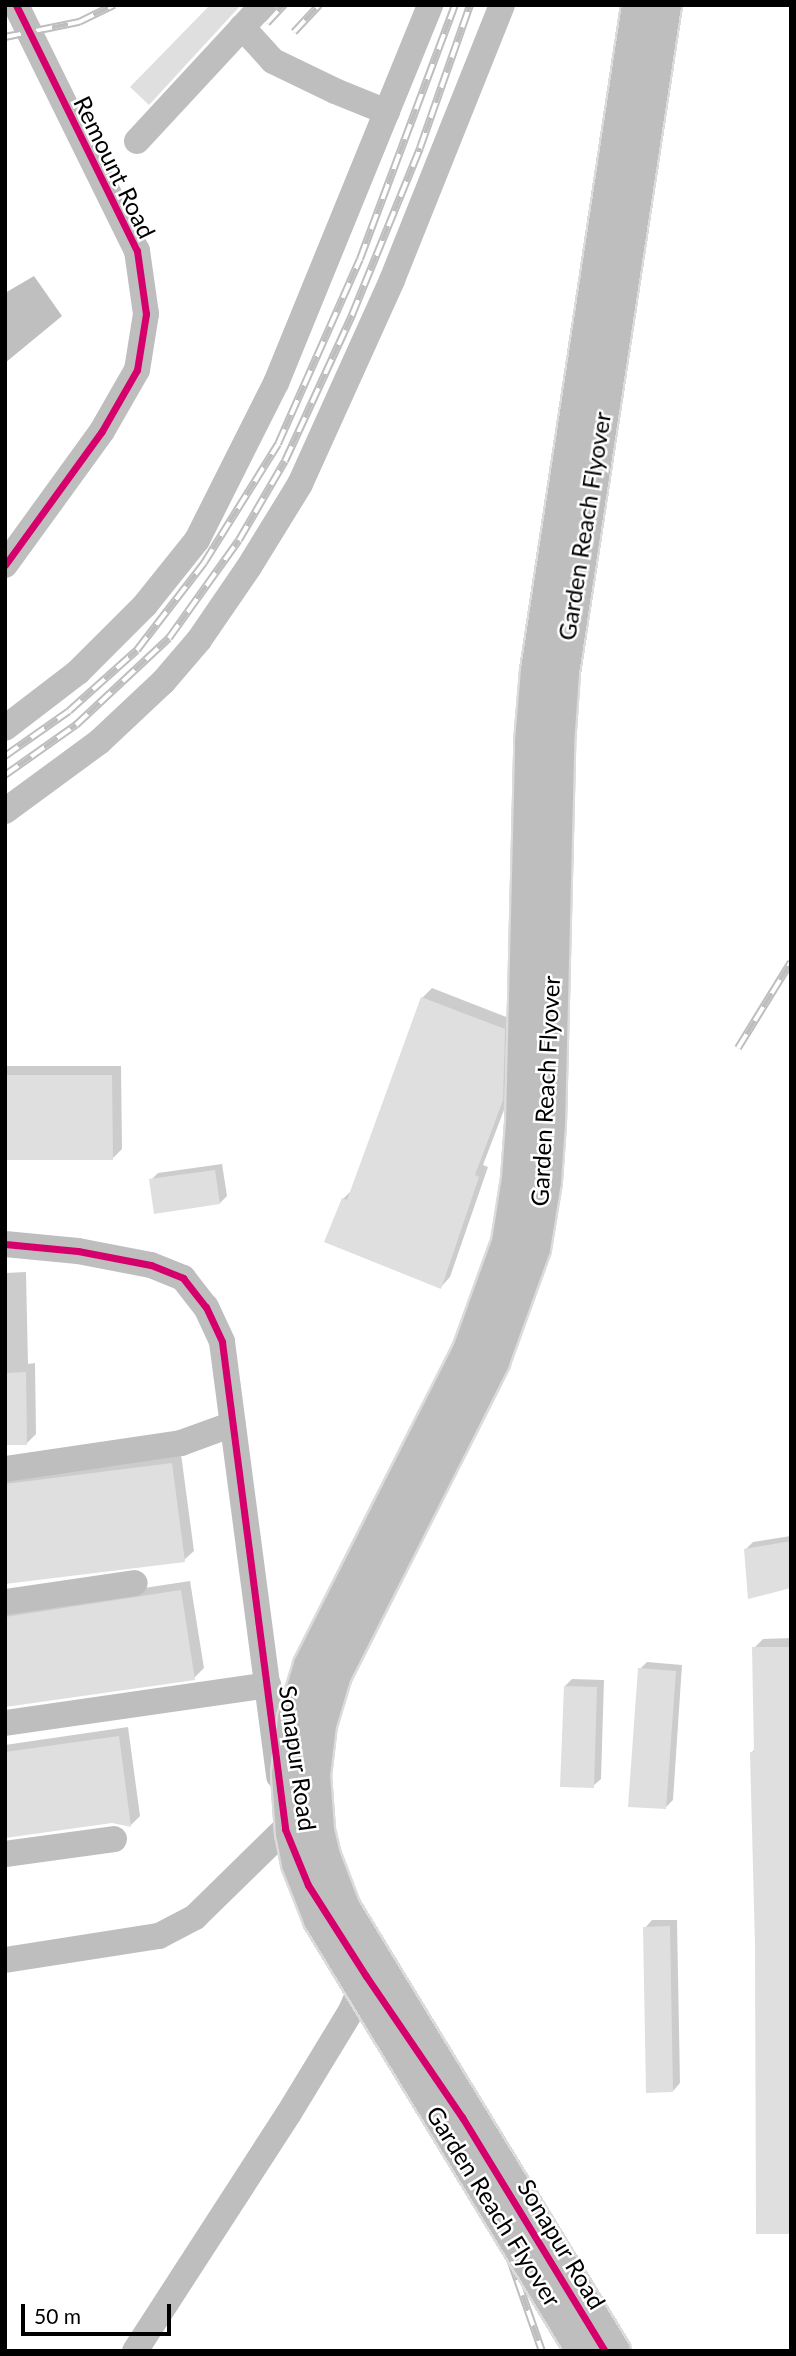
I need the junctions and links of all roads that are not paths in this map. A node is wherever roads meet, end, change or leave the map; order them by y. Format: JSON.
{"nodes":[{"id":1,"x":16,"y":5,"type":"edge"},
{"id":2,"x":263,"y":5,"type":"edge"},
{"id":3,"x":430,"y":5,"type":"edge"},
{"id":4,"x":502,"y":5,"type":"edge"},
{"id":5,"x":638,"y":5,"type":"edge"},
{"id":6,"x":664,"y":5,"type":"edge"},
{"id":7,"x":242,"y":27,"type":"junction"},
{"id":8,"x":387,"y":112,"type":"junction"},
{"id":9,"x":137,"y":141,"type":"dead end"},
{"id":10,"x":5,"y":565,"type":"edge"},
{"id":11,"x":5,"y":728,"type":"edge"},
{"id":12,"x":5,"y":811,"type":"edge"},
{"id":13,"x":5,"y":1244,"type":"edge"},
{"id":14,"x":233,"y":1424,"type":"junction"},
{"id":15,"x":5,"y":1469,"type":"edge"},
{"id":16,"x":135,"y":1583,"type":"dead end"},
{"id":17,"x":5,"y":1602,"type":"edge"},
{"id":18,"x":268,"y":1685,"type":"junction"},
{"id":19,"x":5,"y":1723,"type":"edge"},
{"id":20,"x":285,"y":1829,"type":"junction"},
{"id":21,"x":114,"y":1839,"type":"dead end"},
{"id":22,"x":5,"y":1854,"type":"edge"},
{"id":23,"x":5,"y":1960,"type":"edge"},
{"id":24,"x":366,"y":1976,"type":"junction"},
{"id":25,"x":135,"y":2351,"type":"edge"},
{"id":26,"x":583,"y":2351,"type":"edge"},
{"id":27,"x":605,"y":2351,"type":"edge"},
{"id":28,"x":613,"y":2351,"type":"edge"}],
"edges":[{"from":1,"to":10,"type":"street","name":"Remount Road"},
{"from":2,"to":7,"type":"street"},
{"from":3,"to":8,"type":"street"},
{"from":4,"to":12,"type":"street"},
{"from":5,"to":26,"type":"main road","name":"Garden Reach Flyover","bridge":true},
{"from":6,"to":28,"type":"main road","name":"Garden Reach Flyover","bridge":true},
{"from":7,"to":8,"type":"street"},
{"from":7,"to":9,"type":"street"},
{"from":8,"to":11,"type":"street"},
{"from":13,"to":14,"type":"street","name":"Sonapur Road"},
{"from":14,"to":15,"type":"street"},
{"from":14,"to":18,"type":"street","name":"Sonapur Road"},
{"from":16,"to":17,"type":"street"},
{"from":18,"to":19,"type":"street"},
{"from":18,"to":20,"type":"street","name":"Sonapur Road"},
{"from":20,"to":23,"type":"street"},
{"from":20,"to":24,"type":"street","name":"Sonapur Road"},
{"from":21,"to":22,"type":"street"},
{"from":24,"to":25,"type":"street"},
{"from":24,"to":27,"type":"street","name":"Sonapur Road"}]}
